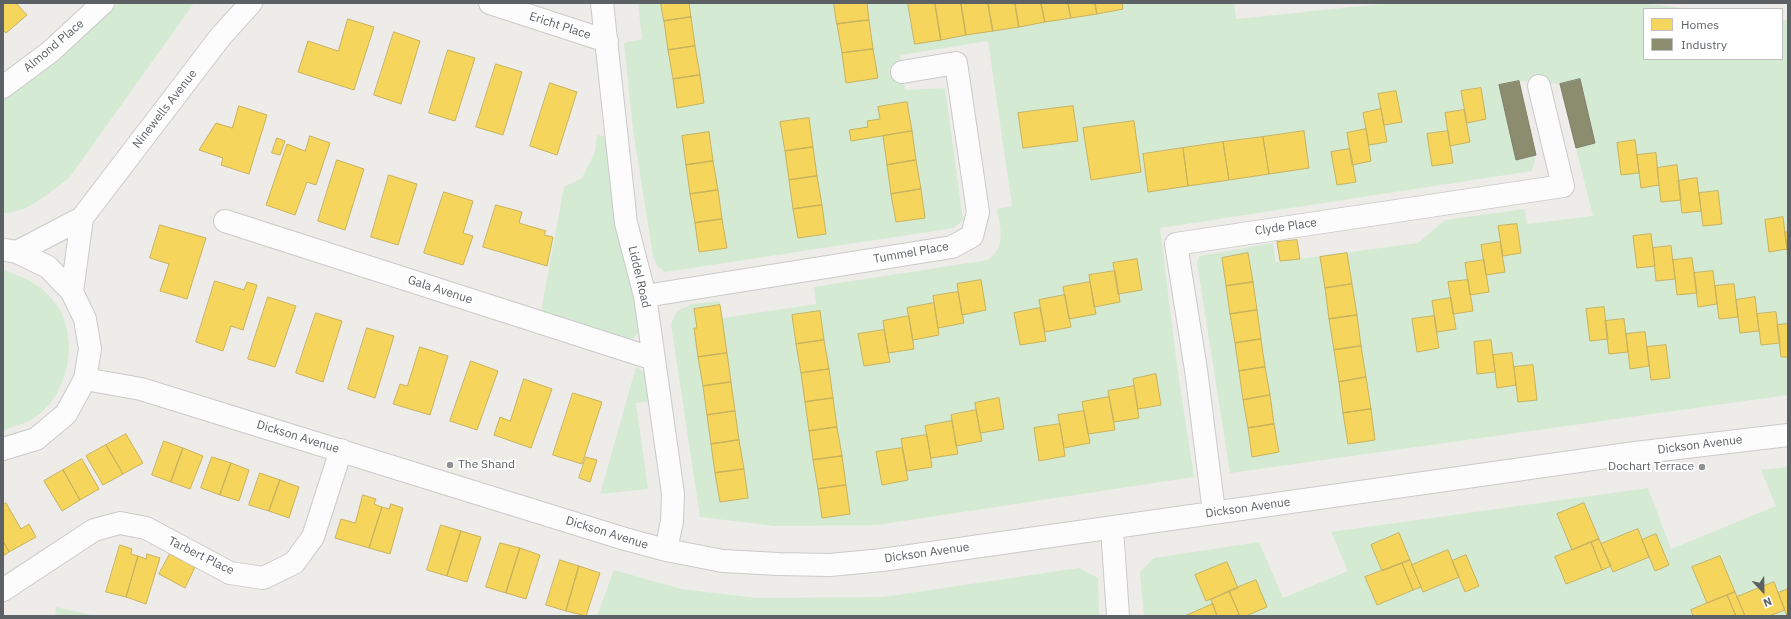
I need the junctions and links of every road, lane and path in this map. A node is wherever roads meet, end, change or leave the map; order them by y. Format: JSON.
{"nodes":[{"id":1,"x":103,"y":3,"type":"edge"},
{"id":2,"x":251,"y":3,"type":"edge"},
{"id":3,"x":490,"y":3,"type":"edge"},
{"id":4,"x":602,"y":3,"type":"edge"},
{"id":5,"x":608,"y":41,"type":"junction"},
{"id":6,"x":902,"y":72,"type":"dead end"},
{"id":7,"x":1539,"y":86,"type":"dead end"},
{"id":8,"x":3,"y":87,"type":"edge"},
{"id":9,"x":82,"y":218,"type":"junction"},
{"id":10,"x":225,"y":221,"type":"dead end"},
{"id":11,"x":10,"y":251,"type":"edge"},
{"id":12,"x":72,"y":292,"type":"junction"},
{"id":13,"x":645,"y":296,"type":"junction"},
{"id":14,"x":654,"y":359,"type":"junction"},
{"id":15,"x":85,"y":379,"type":"junction"},
{"id":16,"x":1788,"y":435,"type":"edge"},
{"id":17,"x":3,"y":449,"type":"edge"},
{"id":18,"x":341,"y":450,"type":"junction"},
{"id":19,"x":1214,"y":512,"type":"junction"},
{"id":20,"x":1112,"y":528,"type":"junction"},
{"id":21,"x":666,"y":550,"type":"junction"},
{"id":22,"x":3,"y":590,"type":"edge"},
{"id":23,"x":1118,"y":616,"type":"edge"}],
"edges":[{"from":1,"to":8,"type":"street","name":"Almond Place"},
{"from":2,"to":9,"type":"street","name":"Ninewells Avenue"},
{"from":3,"to":5,"type":"street","name":"Ericht Place"},
{"from":4,"to":5,"type":"street","name":"Liddel Road"},
{"from":5,"to":13,"type":"street","name":"Liddel Road"},
{"from":6,"to":13,"type":"street","name":"Tummel Place"},
{"from":7,"to":19,"type":"street","name":"Clyde Place"},
{"from":9,"to":11,"type":"street","name":"Ninewells Avenue"},
{"from":9,"to":12,"type":"street","name":"Ninewells Avenue"},
{"from":10,"to":14,"type":"street","name":"Gala Avenue"},
{"from":11,"to":12,"type":"street"},
{"from":12,"to":15,"type":"street"},
{"from":13,"to":14,"type":"street","name":"Liddel Road"},
{"from":14,"to":21,"type":"street","name":"Liddel Road"},
{"from":15,"to":17,"type":"street"},
{"from":15,"to":18,"type":"street","name":"Dickson Avenue"},
{"from":16,"to":19,"type":"street","name":"Dickson Avenue"},
{"from":18,"to":21,"type":"street","name":"Dickson Avenue"},
{"from":18,"to":22,"type":"street","name":"Tarbert Place"},
{"from":19,"to":20,"type":"street","name":"Dickson Avenue"},
{"from":20,"to":21,"type":"street","name":"Dickson Avenue"},
{"from":20,"to":23,"type":"street"}]}
